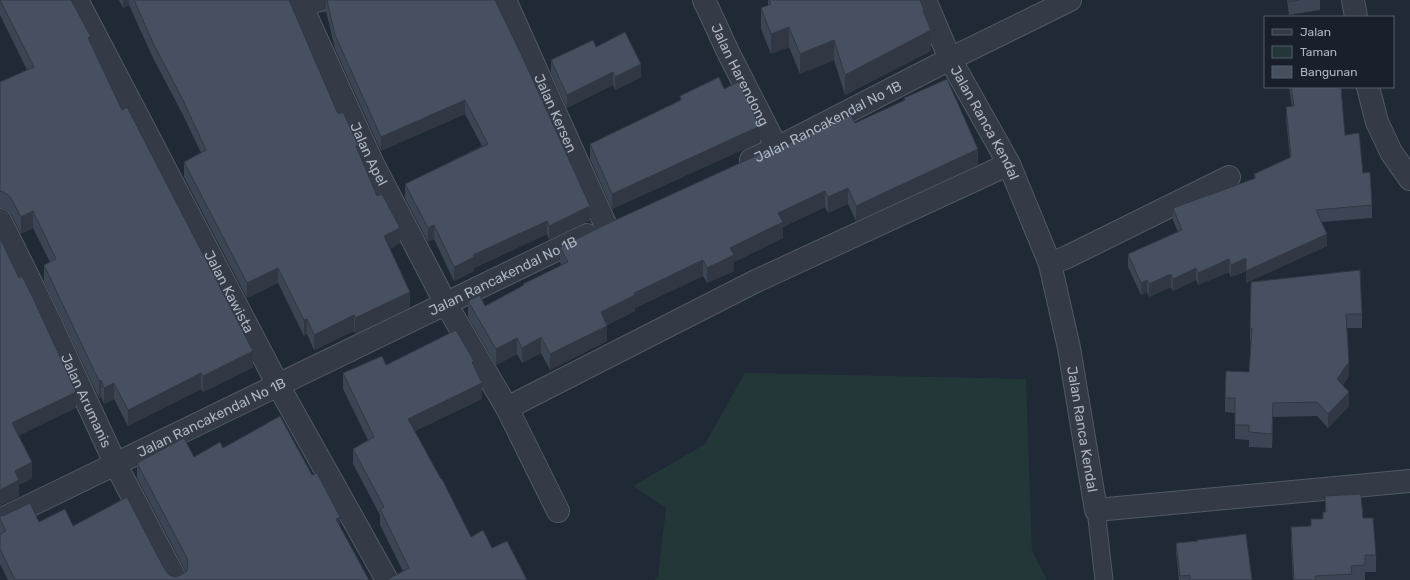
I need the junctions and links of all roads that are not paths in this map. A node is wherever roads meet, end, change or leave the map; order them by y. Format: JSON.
{"nodes":[{"id":1,"x":77,"y":0,"type":"edge"},
{"id":2,"x":505,"y":0,"type":"edge"},
{"id":3,"x":704,"y":0,"type":"edge"},
{"id":4,"x":926,"y":0,"type":"edge"},
{"id":5,"x":1070,"y":0,"type":"edge"},
{"id":6,"x":1353,"y":0,"type":"edge"},
{"id":7,"x":307,"y":1,"type":"edge"},
{"id":8,"x":1356,"y":16,"type":"edge"},
{"id":9,"x":950,"y":59,"type":"junction"},
{"id":10,"x":1368,"y":88,"type":"edge"},
{"id":11,"x":777,"y":148,"type":"junction"},
{"id":12,"x":1009,"y":164,"type":"junction"},
{"id":13,"x":735,"y":168,"type":"edge"},
{"id":14,"x":1229,"y":177,"type":"dead end"},
{"id":15,"x":1410,"y":179,"type":"edge"},
{"id":16,"x":0,"y":220,"type":"edge"},
{"id":17,"x":613,"y":223,"type":"joint"},
{"id":18,"x":1050,"y":264,"type":"junction"},
{"id":19,"x":446,"y":304,"type":"junction"},
{"id":20,"x":278,"y":385,"type":"junction"},
{"id":21,"x":507,"y":408,"type":"junction"},
{"id":22,"x":116,"y":465,"type":"junction"},
{"id":23,"x":1410,"y":481,"type":"edge"},
{"id":24,"x":1096,"y":510,"type":"junction"},
{"id":25,"x":558,"y":511,"type":"dead end"},
{"id":26,"x":0,"y":520,"type":"edge"},
{"id":27,"x":176,"y":580,"type":"edge"},
{"id":28,"x":387,"y":580,"type":"edge"},
{"id":29,"x":1104,"y":580,"type":"edge"}],
"edges":[{"from":1,"to":20,"type":"street","name":"Jalan Kawista"},
{"from":2,"to":17,"type":"street","name":"Jalan Kersen"},
{"from":3,"to":11,"type":"street","name":"Jalan Harendong"},
{"from":4,"to":9,"type":"street","name":"Jalan Ranca Kendal"},
{"from":5,"to":9,"type":"street","name":"Jalan Rancakendal No 1B"},
{"from":6,"to":8,"type":"street"},
{"from":7,"to":19,"type":"street","name":"Jalan Apel"},
{"from":9,"to":11,"type":"street","name":"Jalan Rancakendal No 1B"},
{"from":9,"to":12,"type":"street","name":"Jalan Ranca Kendal"},
{"from":10,"to":15,"type":"street"},
{"from":11,"to":13,"type":"street","name":"Jalan Rancakendal No 1B"},
{"from":12,"to":18,"type":"street","name":"Jalan Ranca Kendal"},
{"from":12,"to":21,"type":"street"},
{"from":14,"to":18,"type":"street"},
{"from":16,"to":22,"type":"street","name":"Jalan Arumanis"},
{"from":17,"to":19,"type":"street","name":"Jalan Rancakendal No 1B"},
{"from":18,"to":24,"type":"street","name":"Jalan Ranca Kendal"},
{"from":19,"to":20,"type":"street","name":"Jalan Rancakendal No 1B"},
{"from":19,"to":21,"type":"street","name":"Jalan Apel"},
{"from":20,"to":22,"type":"street","name":"Jalan Rancakendal No 1B"},
{"from":20,"to":28,"type":"street","name":"Jalan Kawista"},
{"from":21,"to":25,"type":"street","name":"Jalan Apel"},
{"from":22,"to":26,"type":"street","name":"Jalan Rancakendal No 1B"},
{"from":22,"to":27,"type":"street","name":"Jalan Arumanis"},
{"from":23,"to":24,"type":"street","name":"Jalan Ranca Kendal"},
{"from":24,"to":29,"type":"lane"}]}
